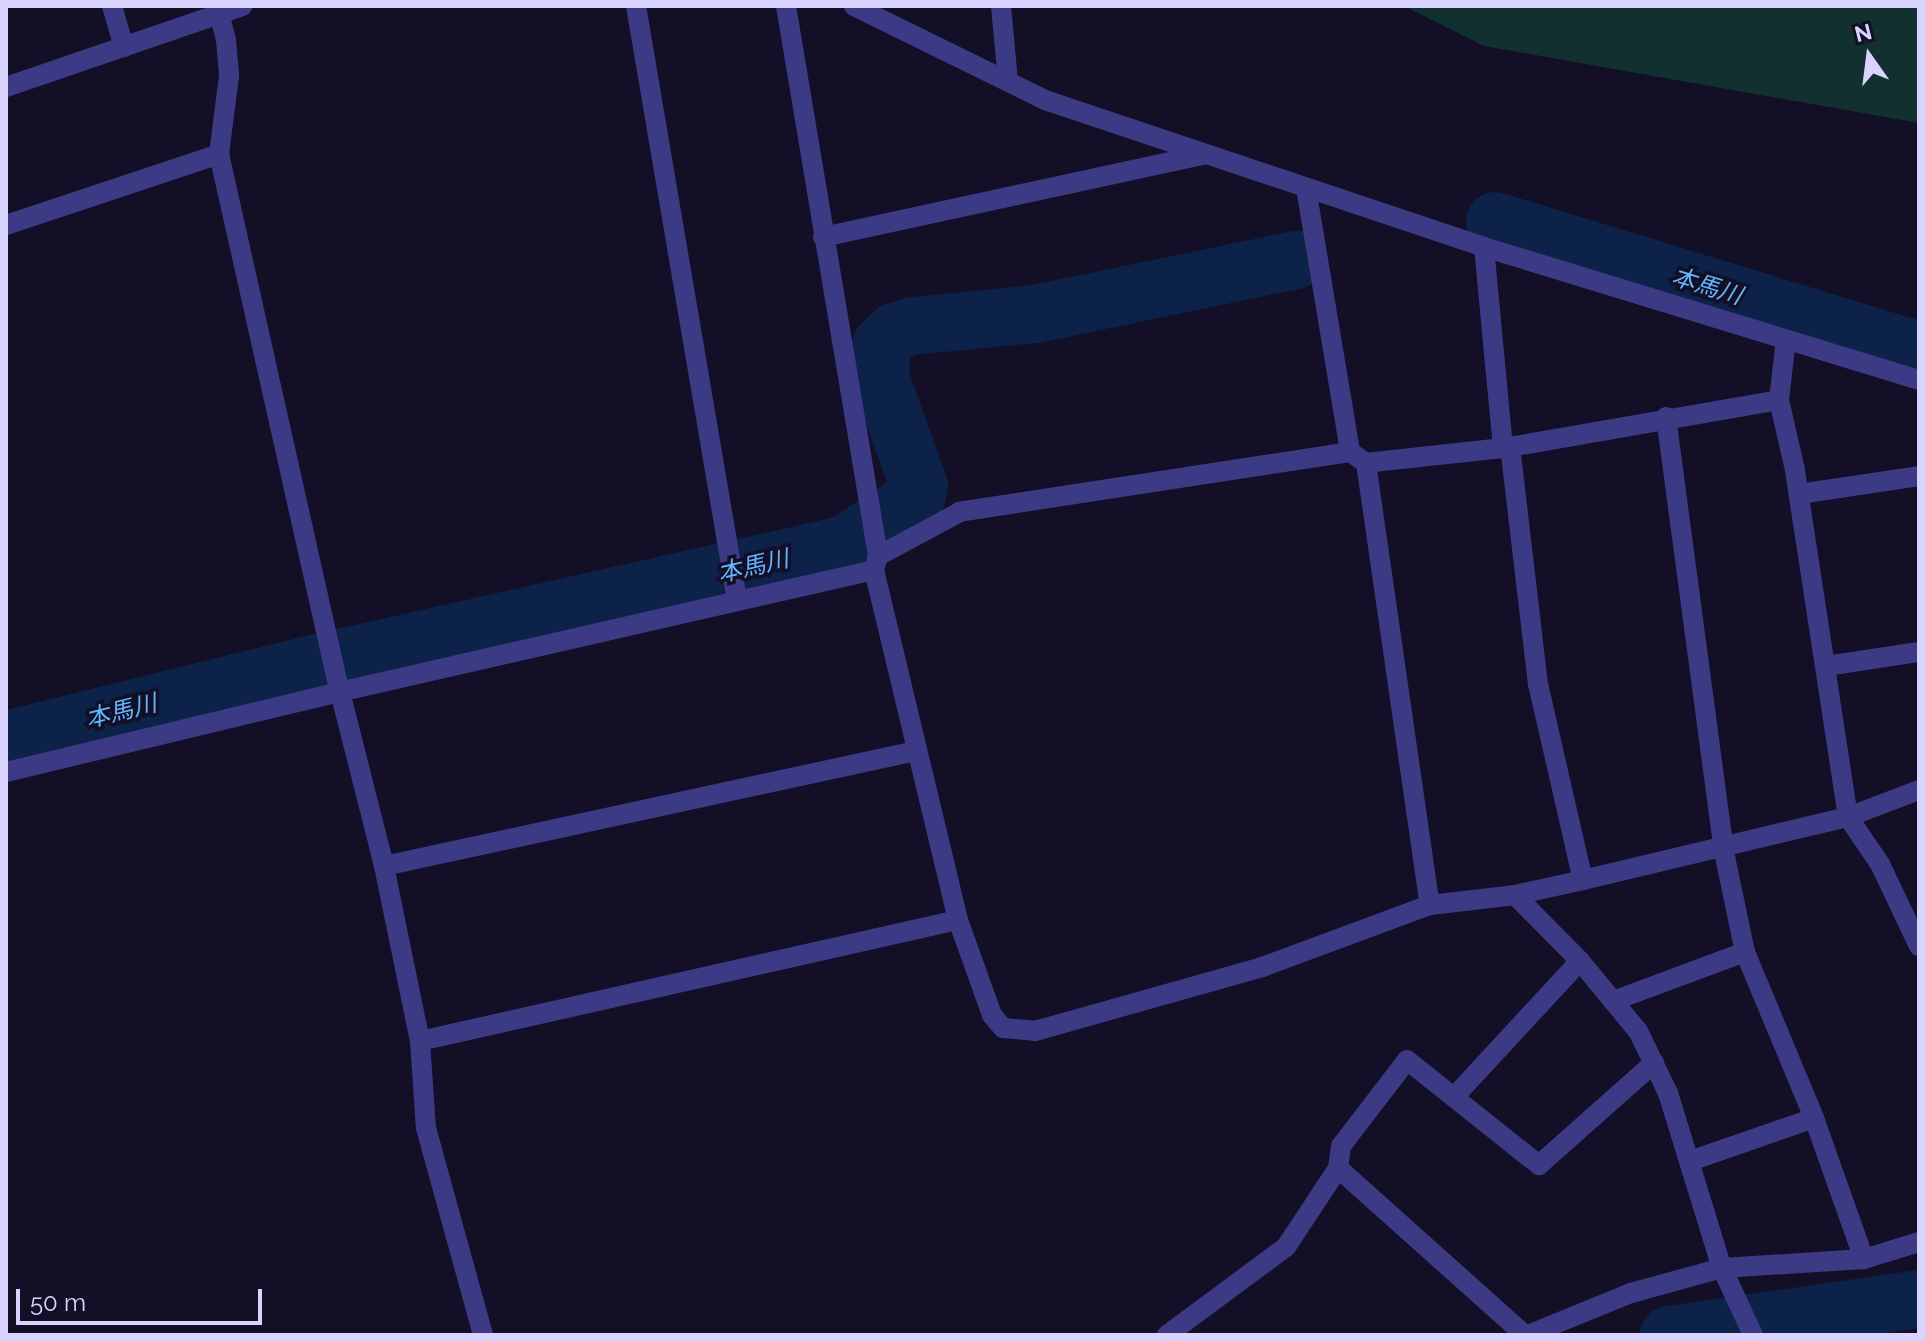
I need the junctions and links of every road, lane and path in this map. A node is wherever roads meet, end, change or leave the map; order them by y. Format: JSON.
{"nodes":[{"id":1,"x":112,"y":6,"type":"edge"},
{"id":2,"x":243,"y":6,"type":"edge"},
{"id":3,"x":636,"y":6,"type":"edge"},
{"id":4,"x":786,"y":6,"type":"edge"},
{"id":5,"x":854,"y":6,"type":"edge"},
{"id":6,"x":1001,"y":6,"type":"edge"},
{"id":7,"x":218,"y":10,"type":"edge"},
{"id":8,"x":124,"y":47,"type":"junction"},
{"id":9,"x":1008,"y":82,"type":"junction"},
{"id":10,"x":6,"y":87,"type":"edge"},
{"id":11,"x":219,"y":154,"type":"junction"},
{"id":12,"x":1204,"y":155,"type":"junction"},
{"id":13,"x":1306,"y":188,"type":"junction"},
{"id":14,"x":6,"y":225,"type":"edge"},
{"id":15,"x":823,"y":237,"type":"junction"},
{"id":16,"x":1484,"y":247,"type":"junction"},
{"id":17,"x":1786,"y":339,"type":"junction"},
{"id":18,"x":1919,"y":380,"type":"edge"},
{"id":19,"x":1779,"y":400,"type":"junction"},
{"id":20,"x":1666,"y":417,"type":"junction"},
{"id":21,"x":1506,"y":447,"type":"junction"},
{"id":22,"x":1358,"y":457,"type":"junction"},
{"id":23,"x":1919,"y":476,"type":"edge"},
{"id":24,"x":1799,"y":494,"type":"junction"},
{"id":25,"x":876,"y":555,"type":"junction"},
{"id":26,"x":735,"y":591,"type":"junction"},
{"id":27,"x":1919,"y":652,"type":"edge"},
{"id":28,"x":1826,"y":666,"type":"junction"},
{"id":29,"x":338,"y":684,"type":"junction"},
{"id":30,"x":916,"y":751,"type":"junction"},
{"id":31,"x":6,"y":772,"type":"edge"},
{"id":32,"x":1919,"y":790,"type":"edge"},
{"id":33,"x":1848,"y":817,"type":"junction"},
{"id":34,"x":1723,"y":847,"type":"junction"},
{"id":35,"x":384,"y":866,"type":"junction"},
{"id":36,"x":1583,"y":880,"type":"junction"},
{"id":37,"x":1515,"y":895,"type":"junction"},
{"id":38,"x":1430,"y":905,"type":"junction"},
{"id":39,"x":958,"y":920,"type":"junction"},
{"id":40,"x":1919,"y":946,"type":"edge"},
{"id":41,"x":1745,"y":952,"type":"junction"},
{"id":42,"x":1580,"y":961,"type":"junction"},
{"id":43,"x":1613,"y":1001,"type":"junction"},
{"id":44,"x":420,"y":1041,"type":"junction"},
{"id":45,"x":1654,"y":1063,"type":"junction"},
{"id":46,"x":1454,"y":1097,"type":"junction"},
{"id":47,"x":1814,"y":1118,"type":"junction"},
{"id":48,"x":1690,"y":1161,"type":"junction"},
{"id":49,"x":1338,"y":1168,"type":"junction"},
{"id":50,"x":1919,"y":1242,"type":"edge"},
{"id":51,"x":1864,"y":1259,"type":"junction"},
{"id":52,"x":1722,"y":1268,"type":"junction"},
{"id":53,"x":483,"y":1335,"type":"edge"},
{"id":54,"x":1167,"y":1335,"type":"edge"},
{"id":55,"x":1526,"y":1335,"type":"edge"},
{"id":56,"x":1753,"y":1335,"type":"edge"}],
"edges":[{"from":1,"to":8,"type":"street"},
{"from":2,"to":7,"type":"street"},
{"from":3,"to":26,"type":"street"},
{"from":4,"to":15,"type":"street"},
{"from":5,"to":9,"type":"street"},
{"from":6,"to":9,"type":"street"},
{"from":7,"to":8,"type":"street"},
{"from":7,"to":11,"type":"street"},
{"from":8,"to":10,"type":"street"},
{"from":9,"to":12,"type":"street"},
{"from":11,"to":14,"type":"street"},
{"from":11,"to":29,"type":"street"},
{"from":12,"to":13,"type":"street"},
{"from":12,"to":15,"type":"street"},
{"from":13,"to":16,"type":"street"},
{"from":13,"to":22,"type":"street"},
{"from":15,"to":25,"type":"street"},
{"from":16,"to":17,"type":"street"},
{"from":16,"to":21,"type":"street"},
{"from":17,"to":18,"type":"street"},
{"from":17,"to":19,"type":"street"},
{"from":19,"to":20,"type":"street"},
{"from":19,"to":24,"type":"street"},
{"from":20,"to":21,"type":"street"},
{"from":20,"to":34,"type":"street"},
{"from":21,"to":22,"type":"street"},
{"from":21,"to":36,"type":"street"},
{"from":22,"to":25,"type":"street"},
{"from":22,"to":38,"type":"street"},
{"from":23,"to":24,"type":"street"},
{"from":24,"to":28,"type":"street"},
{"from":25,"to":26,"type":"street"},
{"from":25,"to":30,"type":"street"},
{"from":26,"to":29,"type":"street"},
{"from":27,"to":28,"type":"street"},
{"from":28,"to":33,"type":"street"},
{"from":29,"to":31,"type":"street"},
{"from":29,"to":35,"type":"street"},
{"from":30,"to":35,"type":"street"},
{"from":30,"to":39,"type":"street"},
{"from":32,"to":33,"type":"street"},
{"from":33,"to":34,"type":"street"},
{"from":33,"to":40,"type":"street"},
{"from":34,"to":36,"type":"street"},
{"from":34,"to":41,"type":"street"},
{"from":35,"to":44,"type":"street"},
{"from":36,"to":37,"type":"street"},
{"from":37,"to":38,"type":"street"},
{"from":37,"to":42,"type":"street"},
{"from":38,"to":39,"type":"street"},
{"from":39,"to":44,"type":"street"},
{"from":41,"to":43,"type":"street"},
{"from":41,"to":47,"type":"street"},
{"from":42,"to":43,"type":"street"},
{"from":42,"to":46,"type":"street"},
{"from":43,"to":45,"type":"street"},
{"from":44,"to":53,"type":"street"},
{"from":45,"to":46,"type":"street"},
{"from":45,"to":48,"type":"street"},
{"from":46,"to":49,"type":"street"},
{"from":47,"to":48,"type":"street"},
{"from":47,"to":51,"type":"street"},
{"from":48,"to":52,"type":"street"},
{"from":49,"to":54,"type":"street"},
{"from":49,"to":55,"type":"street"},
{"from":50,"to":51,"type":"street"},
{"from":51,"to":52,"type":"street"},
{"from":52,"to":55,"type":"street"},
{"from":52,"to":56,"type":"street"}]}
